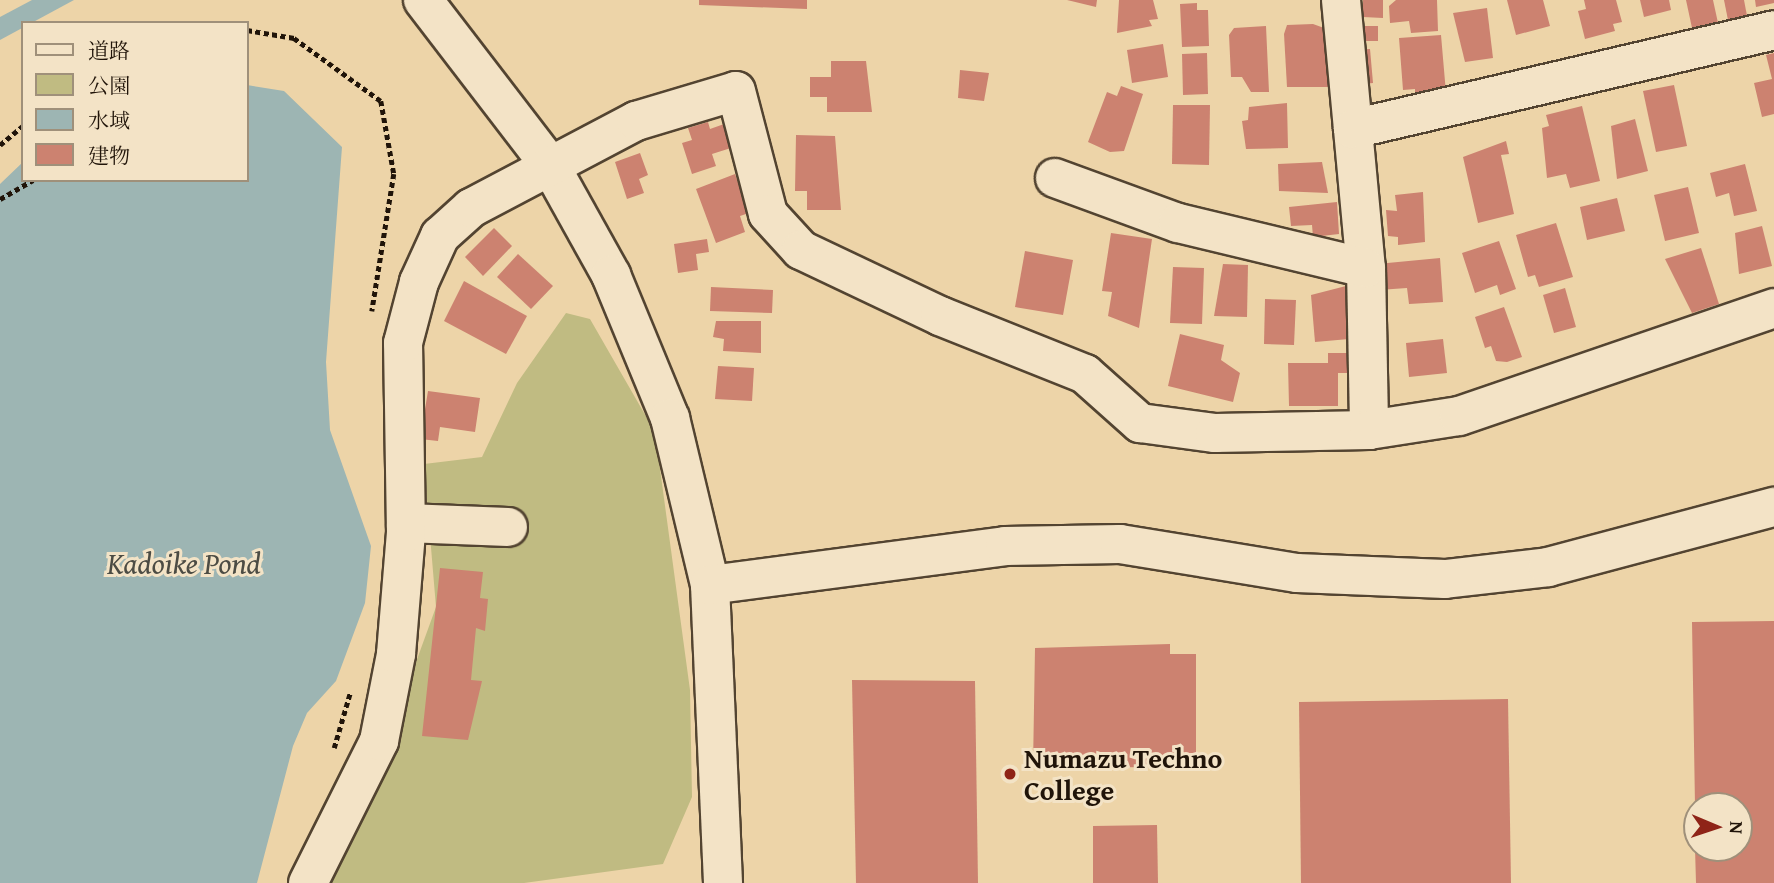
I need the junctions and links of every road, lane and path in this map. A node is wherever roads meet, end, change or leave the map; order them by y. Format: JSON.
{"nodes":[{"id":1,"x":423,"y":0,"type":"edge"},
{"id":2,"x":1341,"y":0,"type":"edge"},
{"id":3,"x":248,"y":30,"type":"edge"},
{"id":4,"x":1774,"y":30,"type":"edge"},
{"id":5,"x":21,"y":128,"type":"edge"},
{"id":6,"x":1353,"y":130,"type":"junction"},
{"id":7,"x":0,"y":145,"type":"edge"},
{"id":8,"x":551,"y":167,"type":"junction"},
{"id":9,"x":1055,"y":178,"type":"dead end"},
{"id":10,"x":30,"y":182,"type":"edge"},
{"id":11,"x":0,"y":199,"type":"edge"},
{"id":12,"x":1366,"y":268,"type":"junction"},
{"id":13,"x":1774,"y":308,"type":"edge"},
{"id":14,"x":370,"y":324,"type":"dead end"},
{"id":15,"x":1369,"y":430,"type":"junction"},
{"id":16,"x":1774,"y":507,"type":"edge"},
{"id":17,"x":406,"y":523,"type":"junction"},
{"id":18,"x":508,"y":527,"type":"dead end"},
{"id":19,"x":710,"y":585,"type":"junction"},
{"id":20,"x":353,"y":683,"type":"dead end"},
{"id":21,"x":333,"y":752,"type":"dead end"},
{"id":22,"x":308,"y":883,"type":"edge"},
{"id":23,"x":723,"y":883,"type":"edge"}],
"edges":[{"from":1,"to":8,"type":"street"},
{"from":2,"to":6,"type":"street"},
{"from":3,"to":14,"type":"path"},
{"from":4,"to":6,"type":"street"},
{"from":5,"to":7,"type":"path"},
{"from":6,"to":12,"type":"street"},
{"from":8,"to":15,"type":"street"},
{"from":8,"to":17,"type":"street"},
{"from":8,"to":19,"type":"street"},
{"from":9,"to":12,"type":"street"},
{"from":10,"to":11,"type":"path"},
{"from":12,"to":15,"type":"street"},
{"from":13,"to":15,"type":"street"},
{"from":16,"to":19,"type":"street"},
{"from":17,"to":18,"type":"street"},
{"from":17,"to":22,"type":"street"},
{"from":19,"to":23,"type":"street"},
{"from":20,"to":21,"type":"path"}]}
